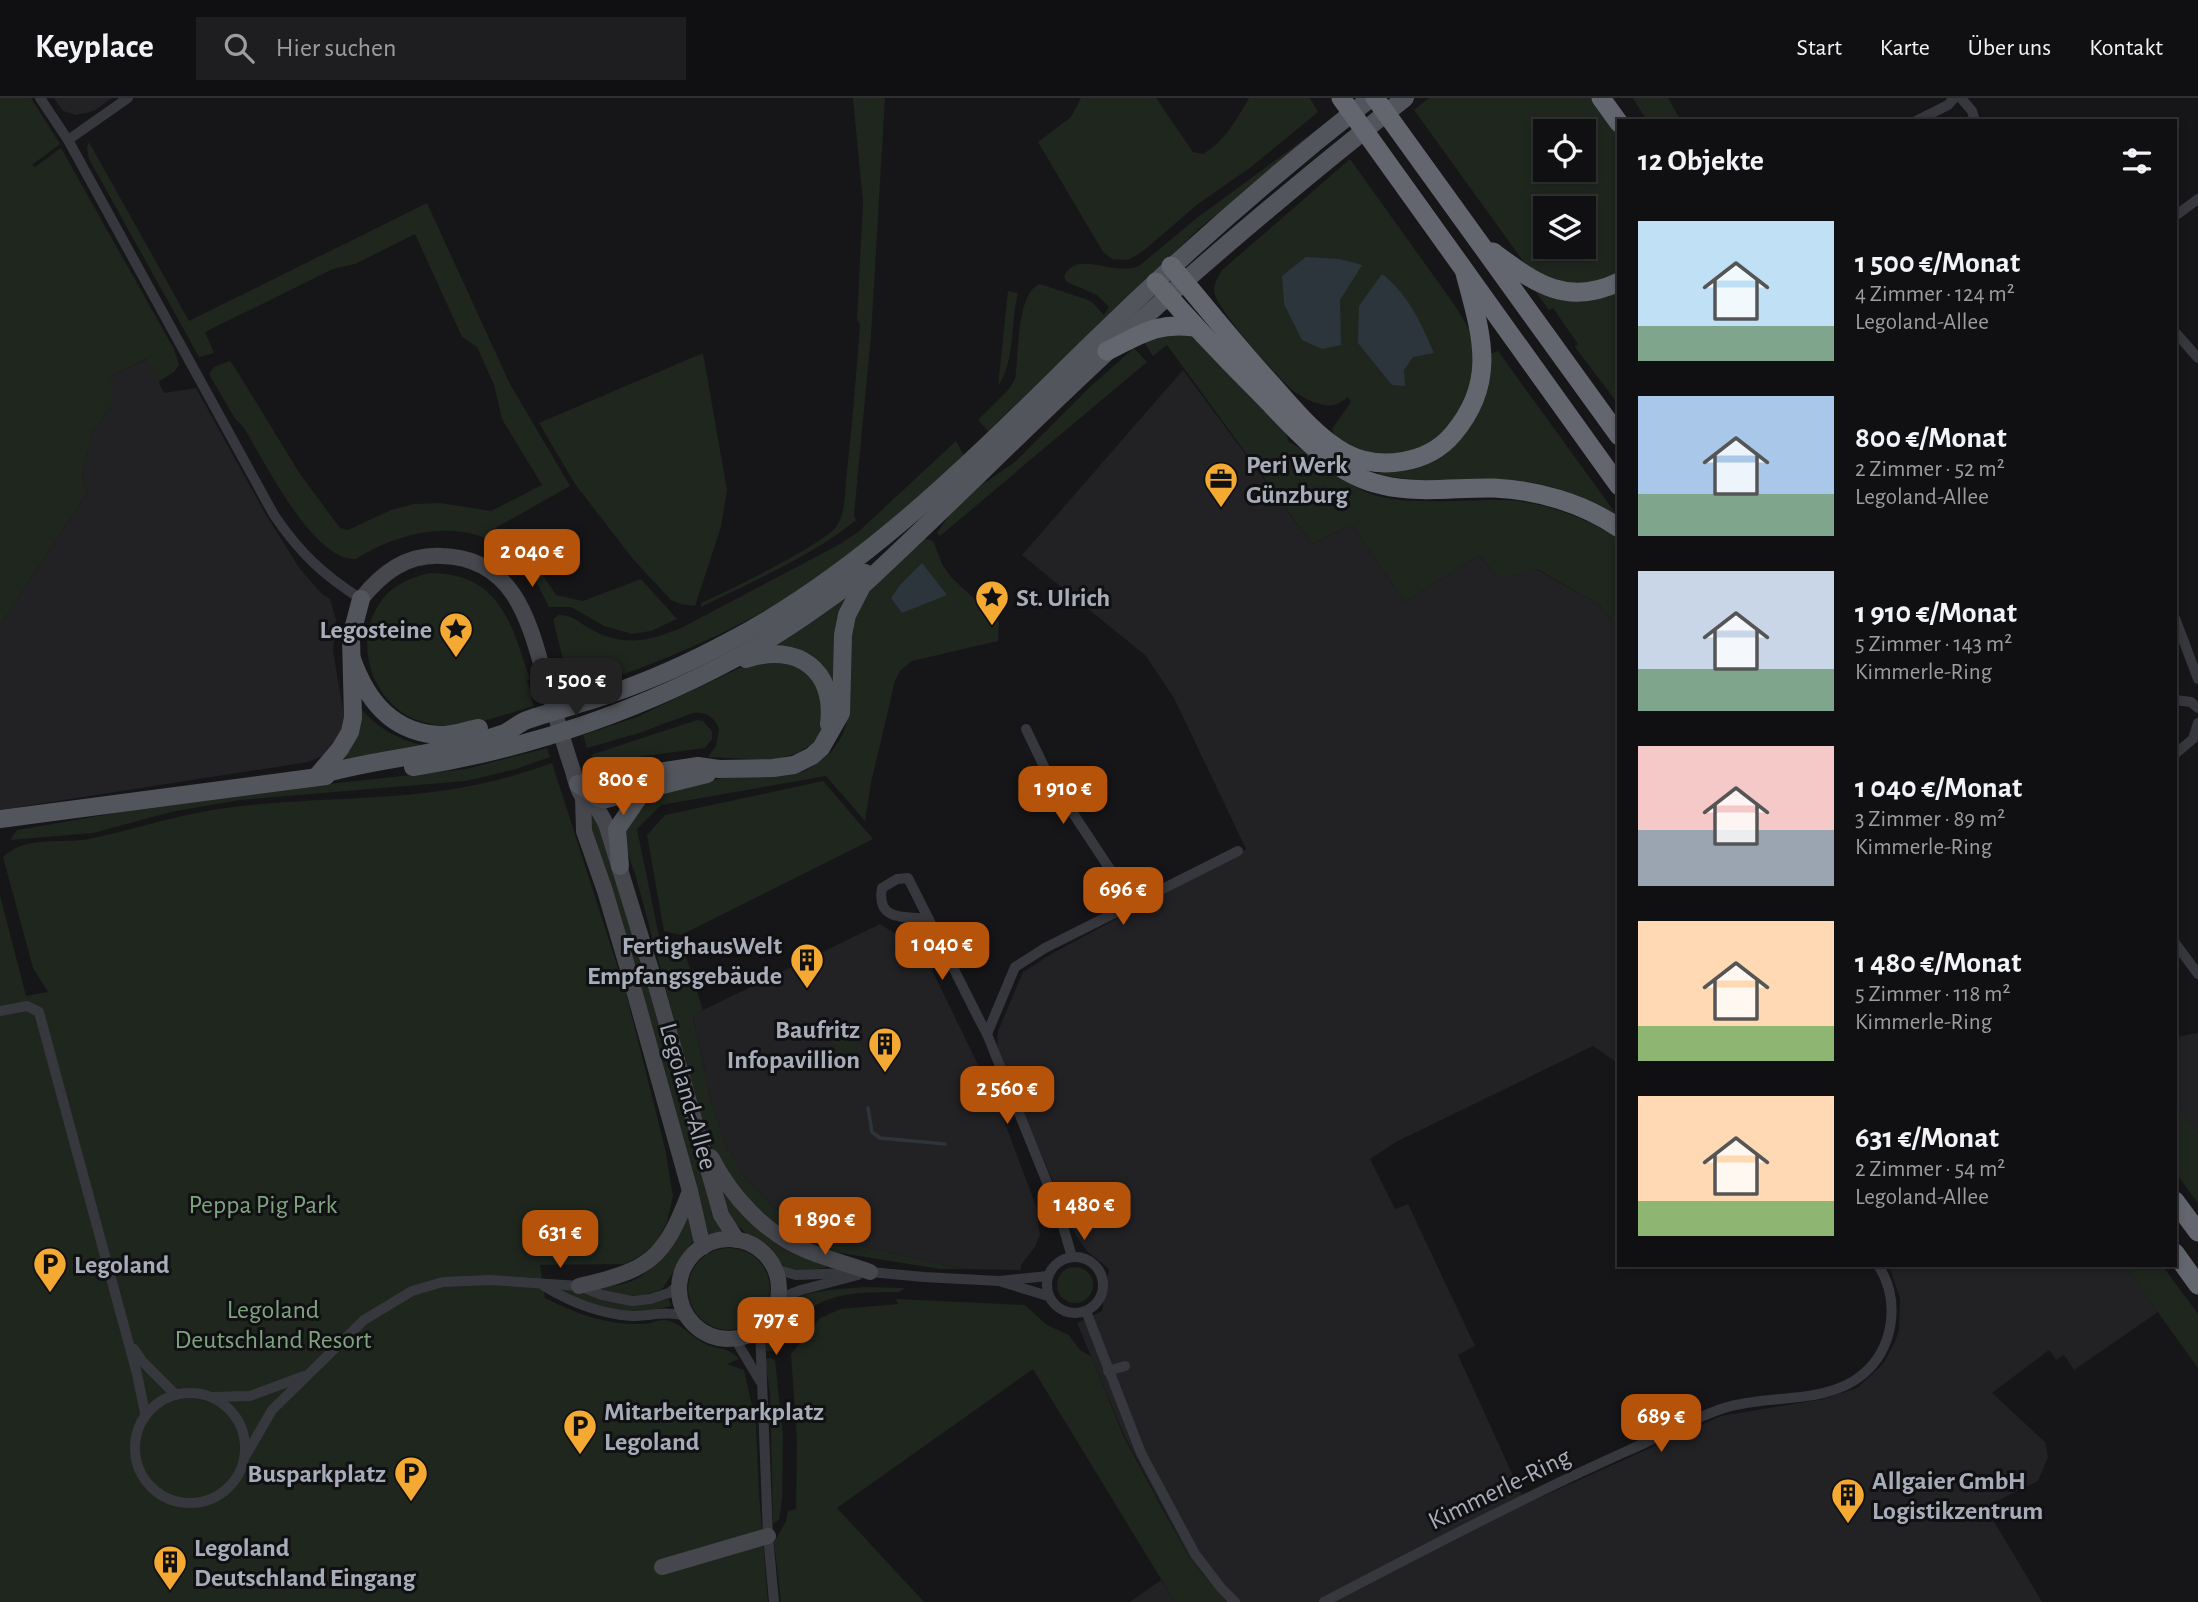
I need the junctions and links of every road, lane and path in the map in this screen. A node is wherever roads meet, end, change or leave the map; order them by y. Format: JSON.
{"nodes":[{"id":1,"x":40,"y":98,"type":"edge"},
{"id":2,"x":128,"y":98,"type":"edge"},
{"id":3,"x":1341,"y":98,"type":"edge"},
{"id":4,"x":1373,"y":98,"type":"edge"},
{"id":5,"x":1405,"y":98,"type":"edge"},
{"id":6,"x":1601,"y":98,"type":"edge"},
{"id":7,"x":1614,"y":98,"type":"edge"},
{"id":8,"x":1954,"y":98,"type":"edge"},
{"id":9,"x":1961,"y":98,"type":"edge"},
{"id":10,"x":1939,"y":117,"type":"edge"},
{"id":11,"x":1629,"y":119,"type":"edge"},
{"id":12,"x":1974,"y":119,"type":"edge"},
{"id":13,"x":1617,"y":120,"type":"edge"},
{"id":14,"x":68,"y":140,"type":"junction"},
{"id":15,"x":2198,"y":199,"type":"edge"},
{"id":16,"x":2177,"y":215,"type":"edge"},
{"id":17,"x":1478,"y":241,"type":"junction"},
{"id":18,"x":1171,"y":266,"type":"junction"},
{"id":19,"x":1465,"y":273,"type":"junction"},
{"id":20,"x":1184,"y":282,"type":"junction"},
{"id":21,"x":1617,"y":283,"type":"edge"},
{"id":22,"x":1162,"y":289,"type":"junction"},
{"id":23,"x":1194,"y":327,"type":"junction"},
{"id":24,"x":2177,"y":334,"type":"edge"},
{"id":25,"x":1107,"y":351,"type":"junction"},
{"id":26,"x":2198,"y":358,"type":"edge"},
{"id":27,"x":1617,"y":433,"type":"edge"},
{"id":28,"x":1617,"y":483,"type":"edge"},
{"id":29,"x":1617,"y":527,"type":"edge"},
{"id":30,"x":900,"y":549,"type":"junction"},
{"id":31,"x":360,"y":599,"type":"junction"},
{"id":32,"x":2177,"y":623,"type":"edge"},
{"id":33,"x":352,"y":659,"type":"junction"},
{"id":34,"x":713,"y":669,"type":"junction"},
{"id":35,"x":2198,"y":680,"type":"edge"},
{"id":36,"x":2177,"y":700,"type":"edge"},
{"id":37,"x":2198,"y":708,"type":"edge"},
{"id":38,"x":524,"y":721,"type":"junction"},
{"id":39,"x":2198,"y":723,"type":"edge"},
{"id":40,"x":1026,"y":729,"type":"dead end"},
{"id":41,"x":828,"y":738,"type":"junction"},
{"id":42,"x":2177,"y":752,"type":"edge"},
{"id":43,"x":719,"y":769,"type":"junction"},
{"id":44,"x":317,"y":776,"type":"junction"},
{"id":45,"x":578,"y":784,"type":"junction"},
{"id":46,"x":643,"y":791,"type":"junction"},
{"id":47,"x":0,"y":819,"type":"edge"},
{"id":48,"x":1238,"y":851,"type":"dead end"},
{"id":49,"x":620,"y":866,"type":"junction"},
{"id":50,"x":1133,"y":904,"type":"junction"},
{"id":51,"x":929,"y":919,"type":"junction"},
{"id":52,"x":2177,"y":946,"type":"edge"},
{"id":53,"x":2198,"y":974,"type":"edge"},
{"id":54,"x":0,"y":1011,"type":"edge"},
{"id":55,"x":987,"y":1034,"type":"junction"},
{"id":56,"x":694,"y":1124,"type":"junction"},
{"id":57,"x":690,"y":1191,"type":"junction"},
{"id":58,"x":2177,"y":1204,"type":"edge"},
{"id":59,"x":2198,"y":1232,"type":"edge"},
{"id":60,"x":737,"y":1240,"type":"junction"},
{"id":61,"x":703,"y":1247,"type":"junction"},
{"id":62,"x":2177,"y":1256,"type":"edge"},
{"id":63,"x":1072,"y":1257,"type":"junction"},
{"id":64,"x":1879,"y":1267,"type":"edge"},
{"id":65,"x":775,"y":1269,"type":"junction"},
{"id":66,"x":870,"y":1272,"type":"junction"},
{"id":67,"x":1048,"y":1276,"type":"junction"},
{"id":68,"x":999,"y":1281,"type":"junction"},
{"id":69,"x":539,"y":1283,"type":"junction"},
{"id":70,"x":679,"y":1285,"type":"junction"},
{"id":71,"x":2198,"y":1285,"type":"edge"},
{"id":72,"x":579,"y":1286,"type":"junction"},
{"id":73,"x":1048,"y":1296,"type":"junction"},
{"id":74,"x":778,"y":1299,"type":"junction"},
{"id":75,"x":1086,"y":1311,"type":"junction"},
{"id":76,"x":687,"y":1317,"type":"junction"},
{"id":77,"x":760,"y":1329,"type":"junction"},
{"id":78,"x":127,"y":1338,"type":"junction"},
{"id":79,"x":735,"y":1339,"type":"junction"},
{"id":80,"x":1125,"y":1366,"type":"dead end"},
{"id":81,"x":1108,"y":1371,"type":"junction"},
{"id":82,"x":310,"y":1374,"type":"junction"},
{"id":83,"x":763,"y":1386,"type":"junction"},
{"id":84,"x":176,"y":1395,"type":"junction"},
{"id":85,"x":212,"y":1397,"type":"junction"},
{"id":86,"x":145,"y":1413,"type":"junction"},
{"id":87,"x":246,"y":1455,"type":"junction"},
{"id":88,"x":768,"y":1536,"type":"junction"},
{"id":89,"x":662,"y":1567,"type":"dead end"},
{"id":90,"x":774,"y":1602,"type":"edge"},
{"id":91,"x":1235,"y":1602,"type":"edge"},
{"id":92,"x":1324,"y":1602,"type":"edge"}],
"edges":[{"from":1,"to":14,"type":"street"},
{"from":2,"to":14,"type":"street"},
{"from":3,"to":19,"type":"highway"},
{"from":4,"to":17,"type":"highway"},
{"from":4,"to":18,"type":"main road"},
{"from":5,"to":20,"type":"main road"},
{"from":6,"to":13,"type":"highway"},
{"from":7,"to":11,"type":"highway"},
{"from":8,"to":10,"type":"street"},
{"from":9,"to":12,"type":"street"},
{"from":14,"to":31,"type":"street"},
{"from":15,"to":16,"type":"street"},
{"from":17,"to":21,"type":"highway"},
{"from":17,"to":27,"type":"highway"},
{"from":18,"to":20,"type":"highway"},
{"from":18,"to":22,"type":"main road"},
{"from":19,"to":20,"type":"highway"},
{"from":19,"to":28,"type":"highway"},
{"from":20,"to":22,"type":"main road"},
{"from":22,"to":23,"type":"highway"},
{"from":22,"to":25,"type":"main road"},
{"from":22,"to":38,"type":"main road"},
{"from":23,"to":25,"type":"highway"},
{"from":23,"to":29,"type":"highway"},
{"from":24,"to":26,"type":"street"},
{"from":25,"to":30,"type":"main road"},
{"from":30,"to":34,"type":"main road"},
{"from":30,"to":41,"type":"main road"},
{"from":31,"to":33,"type":"main road"},
{"from":31,"to":45,"type":"street"},
{"from":32,"to":35,"type":"street"},
{"from":33,"to":38,"type":"main road"},
{"from":33,"to":44,"type":"main road"},
{"from":34,"to":41,"type":"main road"},
{"from":34,"to":44,"type":"main road"},
{"from":36,"to":37,"type":"street"},
{"from":38,"to":44,"type":"main road"},
{"from":39,"to":42,"type":"street"},
{"from":40,"to":50,"type":"street"},
{"from":41,"to":43,"type":"main road"},
{"from":43,"to":45,"type":"main road"},
{"from":43,"to":46,"type":"main road"},
{"from":44,"to":47,"type":"main road"},
{"from":45,"to":46,"type":"main road"},
{"from":45,"to":49,"type":"street","name":"Legoland-Allee"},
{"from":45,"to":57,"type":"street","name":"Legoland-Allee"},
{"from":46,"to":49,"type":"main road"},
{"from":48,"to":50,"type":"street"},
{"from":49,"to":56,"type":"street","name":"Legoland-Allee"},
{"from":50,"to":55,"type":"street"},
{"from":51,"to":51,"type":"street"},
{"from":51,"to":55,"type":"street"},
{"from":52,"to":53,"type":"street"},
{"from":54,"to":78,"type":"street"},
{"from":55,"to":63,"type":"street"},
{"from":56,"to":60,"type":"street","name":"Legoland-Allee"},
{"from":56,"to":66,"type":"street"},
{"from":57,"to":61,"type":"street","name":"Legoland-Allee"},
{"from":57,"to":72,"type":"street"},
{"from":58,"to":59,"type":"highway"},
{"from":60,"to":61,"type":"street"},
{"from":60,"to":65,"type":"street","name":"Legoland-Allee"},
{"from":61,"to":70,"type":"street"},
{"from":62,"to":71,"type":"highway"},
{"from":63,"to":67,"type":"street"},
{"from":63,"to":75,"type":"street"},
{"from":64,"to":92,"type":"street","name":"Kimmerle-Ring"},
{"from":65,"to":66,"type":"street"},
{"from":65,"to":74,"type":"street"},
{"from":66,"to":68,"type":"street"},
{"from":66,"to":74,"type":"street"},
{"from":67,"to":68,"type":"street"},
{"from":67,"to":73,"type":"street"},
{"from":68,"to":73,"type":"street"},
{"from":69,"to":72,"type":"street"},
{"from":69,"to":76,"type":"street"},
{"from":69,"to":82,"type":"street"},
{"from":70,"to":72,"type":"street"},
{"from":70,"to":76,"type":"street"},
{"from":73,"to":75,"type":"street"},
{"from":74,"to":77,"type":"street"},
{"from":75,"to":81,"type":"street"},
{"from":76,"to":79,"type":"street"},
{"from":77,"to":79,"type":"street"},
{"from":77,"to":83,"type":"street"},
{"from":78,"to":84,"type":"street"},
{"from":78,"to":86,"type":"street"},
{"from":79,"to":83,"type":"street"},
{"from":80,"to":81,"type":"street"},
{"from":81,"to":91,"type":"street"},
{"from":82,"to":85,"type":"street"},
{"from":82,"to":87,"type":"street"},
{"from":83,"to":88,"type":"street"},
{"from":84,"to":85,"type":"street"},
{"from":84,"to":86,"type":"street"},
{"from":85,"to":87,"type":"street"},
{"from":86,"to":87,"type":"street"},
{"from":88,"to":89,"type":"street"},
{"from":88,"to":90,"type":"street"}]}
